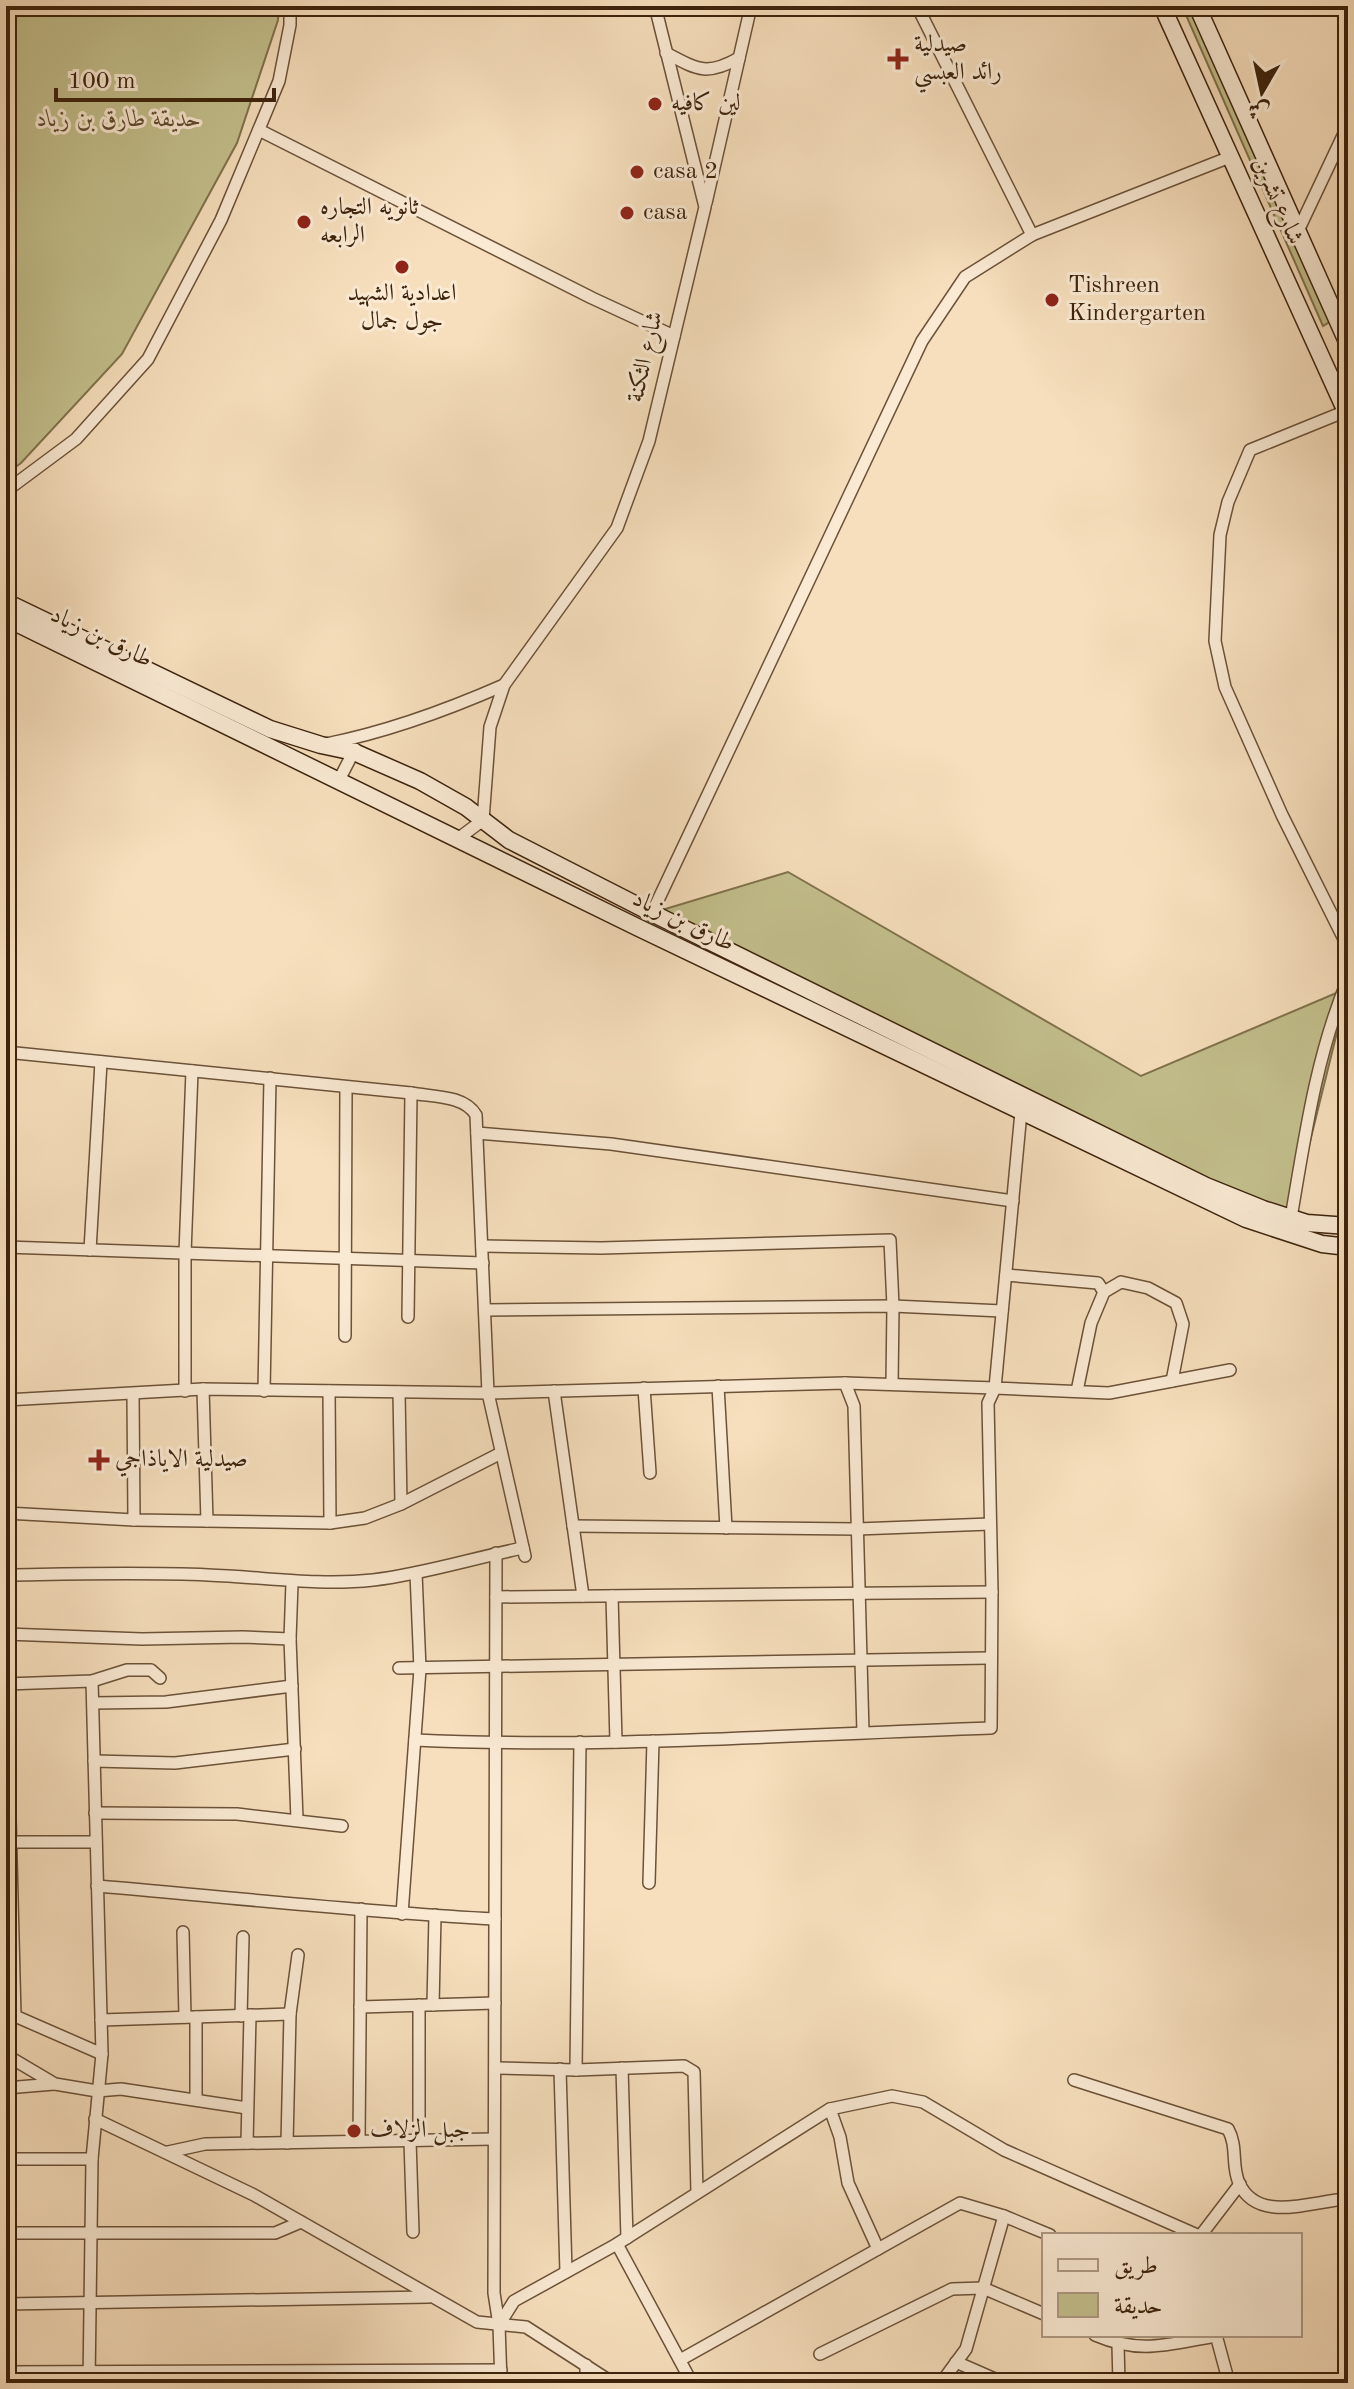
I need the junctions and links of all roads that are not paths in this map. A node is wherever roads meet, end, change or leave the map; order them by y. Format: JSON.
{"nodes":[{"id":1,"x":290,"y":6,"type":"edge"},
{"id":2,"x":655,"y":6,"type":"edge"},
{"id":3,"x":751,"y":6,"type":"edge"},
{"id":4,"x":917,"y":6,"type":"edge"},
{"id":5,"x":1162,"y":6,"type":"edge"},
{"id":6,"x":1197,"y":6,"type":"edge"},
{"id":7,"x":666,"y":53,"type":"junction"},
{"id":8,"x":739,"y":58,"type":"junction"},
{"id":9,"x":1348,"y":125,"type":"edge"},
{"id":10,"x":259,"y":130,"type":"junction"},
{"id":11,"x":1230,"y":157,"type":"junction"},
{"id":12,"x":705,"y":207,"type":"junction"},
{"id":13,"x":1298,"y":231,"type":"junction"},
{"id":14,"x":1032,"y":235,"type":"junction"},
{"id":15,"x":674,"y":336,"type":"junction"},
{"id":16,"x":1348,"y":344,"type":"edge"},
{"id":17,"x":1347,"y":413,"type":"edge"},
{"id":18,"x":6,"y":491,"type":"edge"},
{"id":19,"x":6,"y":602,"type":"edge"},
{"id":20,"x":6,"y":618,"type":"edge"},
{"id":21,"x":504,"y":685,"type":"junction"},
{"id":22,"x":357,"y":744,"type":"junction"},
{"id":23,"x":339,"y":780,"type":"junction"},
{"id":24,"x":483,"y":820,"type":"junction"},
{"id":25,"x":459,"y":838,"type":"junction"},
{"id":26,"x":652,"y":913,"type":"junction"},
{"id":27,"x":1348,"y":947,"type":"edge"},
{"id":28,"x":1348,"y":979,"type":"edge"},
{"id":29,"x":6,"y":1052,"type":"edge"},
{"id":30,"x":101,"y":1062,"type":"junction"},
{"id":31,"x":192,"y":1071,"type":"junction"},
{"id":32,"x":270,"y":1078,"type":"junction"},
{"id":33,"x":346,"y":1088,"type":"junction"},
{"id":34,"x":411,"y":1093,"type":"junction"},
{"id":35,"x":1021,"y":1112,"type":"junction"},
{"id":36,"x":477,"y":1133,"type":"junction"},
{"id":37,"x":1013,"y":1201,"type":"junction"},
{"id":38,"x":1291,"y":1218,"type":"junction"},
{"id":39,"x":1348,"y":1226,"type":"edge"},
{"id":40,"x":482,"y":1246,"type":"junction"},
{"id":41,"x":6,"y":1247,"type":"edge"},
{"id":42,"x":1348,"y":1247,"type":"edge"},
{"id":43,"x":90,"y":1250,"type":"junction"},
{"id":44,"x":185,"y":1253,"type":"junction"},
{"id":45,"x":267,"y":1256,"type":"junction"},
{"id":46,"x":345,"y":1259,"type":"junction"},
{"id":47,"x":409,"y":1261,"type":"junction"},
{"id":48,"x":483,"y":1263,"type":"junction"},
{"id":49,"x":1006,"y":1275,"type":"junction"},
{"id":50,"x":1104,"y":1292,"type":"junction"},
{"id":51,"x":893,"y":1306,"type":"junction"},
{"id":52,"x":485,"y":1310,"type":"junction"},
{"id":53,"x":1002,"y":1311,"type":"junction"},
{"id":54,"x":408,"y":1317,"type":"dead end"},
{"id":55,"x":345,"y":1336,"type":"dead end"},
{"id":56,"x":1230,"y":1370,"type":"dead end"},
{"id":57,"x":1172,"y":1381,"type":"junction"},
{"id":58,"x":845,"y":1383,"type":"junction"},
{"id":59,"x":892,"y":1384,"type":"junction"},
{"id":60,"x":718,"y":1386,"type":"junction"},
{"id":61,"x":644,"y":1388,"type":"junction"},
{"id":62,"x":995,"y":1388,"type":"junction"},
{"id":63,"x":203,"y":1389,"type":"junction"},
{"id":64,"x":185,"y":1391,"type":"junction"},
{"id":65,"x":264,"y":1391,"type":"junction"},
{"id":66,"x":329,"y":1391,"type":"junction"},
{"id":67,"x":554,"y":1391,"type":"junction"},
{"id":68,"x":1077,"y":1391,"type":"junction"},
{"id":69,"x":399,"y":1392,"type":"junction"},
{"id":70,"x":488,"y":1393,"type":"junction"},
{"id":71,"x":133,"y":1394,"type":"junction"},
{"id":72,"x":6,"y":1400,"type":"edge"},
{"id":73,"x":501,"y":1453,"type":"junction"},
{"id":74,"x":650,"y":1473,"type":"dead end"},
{"id":75,"x":401,"y":1504,"type":"junction"},
{"id":76,"x":6,"y":1513,"type":"edge"},
{"id":77,"x":134,"y":1520,"type":"junction"},
{"id":78,"x":207,"y":1521,"type":"junction"},
{"id":79,"x":330,"y":1523,"type":"junction"},
{"id":80,"x":990,"y":1524,"type":"junction"},
{"id":81,"x":573,"y":1526,"type":"junction"},
{"id":82,"x":726,"y":1528,"type":"junction"},
{"id":83,"x":857,"y":1529,"type":"junction"},
{"id":84,"x":496,"y":1553,"type":"junction"},
{"id":85,"x":416,"y":1573,"type":"junction"},
{"id":86,"x":6,"y":1575,"type":"edge"},
{"id":87,"x":292,"y":1583,"type":"junction"},
{"id":88,"x":858,"y":1592,"type":"junction"},
{"id":89,"x":992,"y":1592,"type":"junction"},
{"id":90,"x":583,"y":1596,"type":"junction"},
{"id":91,"x":612,"y":1596,"type":"junction"},
{"id":92,"x":496,"y":1597,"type":"junction"},
{"id":93,"x":6,"y":1634,"type":"edge"},
{"id":94,"x":290,"y":1639,"type":"junction"},
{"id":95,"x":989,"y":1658,"type":"junction"},
{"id":96,"x":859,"y":1659,"type":"junction"},
{"id":97,"x":6,"y":1662,"type":"edge"},
{"id":98,"x":614,"y":1664,"type":"junction"},
{"id":99,"x":496,"y":1666,"type":"junction"},
{"id":100,"x":399,"y":1668,"type":"dead end"},
{"id":101,"x":420,"y":1669,"type":"junction"},
{"id":102,"x":160,"y":1678,"type":"dead end"},
{"id":103,"x":92,"y":1681,"type":"junction"},
{"id":104,"x":6,"y":1684,"type":"edge"},
{"id":105,"x":292,"y":1686,"type":"junction"},
{"id":106,"x":93,"y":1703,"type":"junction"},
{"id":107,"x":863,"y":1732,"type":"junction"},
{"id":108,"x":415,"y":1740,"type":"junction"},
{"id":109,"x":653,"y":1741,"type":"junction"},
{"id":110,"x":580,"y":1742,"type":"junction"},
{"id":111,"x":616,"y":1742,"type":"junction"},
{"id":112,"x":495,"y":1744,"type":"junction"},
{"id":113,"x":295,"y":1749,"type":"junction"},
{"id":114,"x":7,"y":1754,"type":"edge"},
{"id":115,"x":94,"y":1761,"type":"junction"},
{"id":116,"x":95,"y":1813,"type":"junction"},
{"id":117,"x":297,"y":1819,"type":"junction"},
{"id":118,"x":342,"y":1826,"type":"dead end"},
{"id":119,"x":8,"y":1842,"type":"edge"},
{"id":120,"x":96,"y":1842,"type":"junction"},
{"id":121,"x":649,"y":1883,"type":"dead end"},
{"id":122,"x":97,"y":1886,"type":"junction"},
{"id":123,"x":361,"y":1909,"type":"junction"},
{"id":124,"x":402,"y":1914,"type":"junction"},
{"id":125,"x":435,"y":1915,"type":"junction"},
{"id":126,"x":495,"y":1919,"type":"junction"},
{"id":127,"x":183,"y":1932,"type":"dead end"},
{"id":128,"x":243,"y":1937,"type":"dead end"},
{"id":129,"x":298,"y":1955,"type":"dead end"},
{"id":130,"x":495,"y":2003,"type":"junction"},
{"id":131,"x":419,"y":2005,"type":"junction"},
{"id":132,"x":433,"y":2005,"type":"junction"},
{"id":133,"x":360,"y":2007,"type":"junction"},
{"id":134,"x":290,"y":2014,"type":"junction"},
{"id":135,"x":245,"y":2015,"type":"junction"},
{"id":136,"x":190,"y":2017,"type":"junction"},
{"id":137,"x":101,"y":2020,"type":"junction"},
{"id":138,"x":102,"y":2054,"type":"junction"},
{"id":139,"x":6,"y":2055,"type":"edge"},
{"id":140,"x":495,"y":2068,"type":"junction"},
{"id":141,"x":622,"y":2068,"type":"junction"},
{"id":142,"x":560,"y":2069,"type":"junction"},
{"id":143,"x":576,"y":2070,"type":"junction"},
{"id":144,"x":1074,"y":2080,"type":"dead end"},
{"id":145,"x":55,"y":2084,"type":"junction"},
{"id":146,"x":6,"y":2088,"type":"edge"},
{"id":147,"x":97,"y":2091,"type":"junction"},
{"id":148,"x":196,"y":2099,"type":"junction"},
{"id":149,"x":247,"y":2108,"type":"junction"},
{"id":150,"x":830,"y":2109,"type":"junction"},
{"id":151,"x":95,"y":2119,"type":"junction"},
{"id":152,"x":494,"y":2139,"type":"junction"},
{"id":153,"x":415,"y":2140,"type":"junction"},
{"id":154,"x":359,"y":2141,"type":"junction"},
{"id":155,"x":247,"y":2143,"type":"junction"},
{"id":156,"x":287,"y":2143,"type":"junction"},
{"id":157,"x":167,"y":2153,"type":"junction"},
{"id":158,"x":6,"y":2159,"type":"edge"},
{"id":159,"x":92,"y":2159,"type":"junction"},
{"id":160,"x":1240,"y":2184,"type":"junction"},
{"id":161,"x":697,"y":2193,"type":"junction"},
{"id":162,"x":1348,"y":2199,"type":"edge"},
{"id":163,"x":1004,"y":2216,"type":"junction"},
{"id":164,"x":301,"y":2222,"type":"junction"},
{"id":165,"x":91,"y":2232,"type":"junction"},
{"id":166,"x":413,"y":2232,"type":"dead end"},
{"id":167,"x":6,"y":2233,"type":"edge"},
{"id":168,"x":1045,"y":2233,"type":"edge"},
{"id":169,"x":1194,"y":2233,"type":"edge"},
{"id":170,"x":1201,"y":2233,"type":"edge"},
{"id":171,"x":622,"y":2241,"type":"junction"},
{"id":172,"x":878,"y":2249,"type":"junction"},
{"id":173,"x":566,"y":2272,"type":"junction"},
{"id":174,"x":983,"y":2288,"type":"junction"},
{"id":175,"x":432,"y":2297,"type":"junction"},
{"id":176,"x":90,"y":2303,"type":"junction"},
{"id":177,"x":6,"y":2304,"type":"edge"},
{"id":178,"x":1042,"y":2313,"type":"edge"},
{"id":179,"x":499,"y":2325,"type":"junction"},
{"id":180,"x":1100,"y":2337,"type":"edge"},
{"id":181,"x":1206,"y":2337,"type":"edge"},
{"id":182,"x":1217,"y":2337,"type":"edge"},
{"id":183,"x":1118,"y":2345,"type":"junction"},
{"id":184,"x":820,"y":2354,"type":"dead end"},
{"id":185,"x":680,"y":2360,"type":"junction"},
{"id":186,"x":956,"y":2362,"type":"junction"},
{"id":187,"x":586,"y":2365,"type":"junction"},
{"id":188,"x":501,"y":2370,"type":"junction"},
{"id":189,"x":6,"y":2372,"type":"edge"},
{"id":190,"x":89,"y":2378,"type":"edge"},
{"id":191,"x":1348,"y":2379,"type":"edge"},
{"id":192,"x":501,"y":2383,"type":"edge"},
{"id":193,"x":586,"y":2383,"type":"edge"},
{"id":194,"x":613,"y":2383,"type":"edge"},
{"id":195,"x":692,"y":2383,"type":"edge"},
{"id":196,"x":941,"y":2383,"type":"edge"},
{"id":197,"x":1004,"y":2383,"type":"edge"},
{"id":198,"x":1119,"y":2383,"type":"edge"},
{"id":199,"x":1229,"y":2383,"type":"edge"},
{"id":200,"x":1338,"y":2383,"type":"edge"}],
"edges":[{"from":1,"to":10,"type":"street"},
{"from":2,"to":7,"type":"street","name":"شارع الثكنة"},
{"from":3,"to":8,"type":"street"},
{"from":4,"to":14,"type":"street"},
{"from":5,"to":11,"type":"main road","name":"شارع تشرين"},
{"from":6,"to":13,"type":"main road"},
{"from":7,"to":8,"type":"street"},
{"from":7,"to":12,"type":"street","name":"شارع الثكنة"},
{"from":8,"to":12,"type":"street"},
{"from":9,"to":13,"type":"street"},
{"from":10,"to":15,"type":"street"},
{"from":10,"to":18,"type":"street"},
{"from":11,"to":14,"type":"street"},
{"from":11,"to":17,"type":"main road","name":"شارع تشرين"},
{"from":12,"to":15,"type":"street","name":"شارع الثكنة"},
{"from":13,"to":16,"type":"main road"},
{"from":14,"to":26,"type":"street"},
{"from":15,"to":21,"type":"street","name":"شارع الثكنة"},
{"from":17,"to":27,"type":"street"},
{"from":19,"to":22,"type":"main road"},
{"from":20,"to":23,"type":"main road","name":"طارق بن زياد"},
{"from":21,"to":22,"type":"street"},
{"from":21,"to":24,"type":"street"},
{"from":22,"to":23,"type":"street"},
{"from":22,"to":24,"type":"main road"},
{"from":23,"to":25,"type":"main road","name":"طارق بن زياد"},
{"from":24,"to":25,"type":"street"},
{"from":24,"to":26,"type":"main road"},
{"from":25,"to":35,"type":"main road","name":"طارق بن زياد"},
{"from":26,"to":38,"type":"main road"},
{"from":28,"to":38,"type":"street"},
{"from":29,"to":30,"type":"street"},
{"from":30,"to":31,"type":"street"},
{"from":30,"to":43,"type":"street"},
{"from":31,"to":32,"type":"street"},
{"from":31,"to":44,"type":"street"},
{"from":32,"to":33,"type":"street"},
{"from":32,"to":45,"type":"street"},
{"from":33,"to":34,"type":"street"},
{"from":33,"to":46,"type":"street"},
{"from":34,"to":36,"type":"street"},
{"from":34,"to":47,"type":"street"},
{"from":35,"to":37,"type":"street"},
{"from":35,"to":42,"type":"main road","name":"طارق بن زياد"},
{"from":36,"to":37,"type":"street"},
{"from":36,"to":40,"type":"street"},
{"from":37,"to":49,"type":"street"},
{"from":38,"to":39,"type":"main road"},
{"from":40,"to":48,"type":"street"},
{"from":40,"to":51,"type":"street"},
{"from":41,"to":43,"type":"street"},
{"from":43,"to":44,"type":"street"},
{"from":44,"to":45,"type":"street"},
{"from":44,"to":64,"type":"street"},
{"from":45,"to":46,"type":"street"},
{"from":45,"to":65,"type":"street"},
{"from":46,"to":47,"type":"street"},
{"from":46,"to":55,"type":"street"},
{"from":47,"to":48,"type":"street"},
{"from":47,"to":54,"type":"street"},
{"from":48,"to":52,"type":"street"},
{"from":49,"to":50,"type":"street"},
{"from":49,"to":53,"type":"street"},
{"from":50,"to":57,"type":"street"},
{"from":50,"to":68,"type":"street"},
{"from":51,"to":52,"type":"street"},
{"from":51,"to":53,"type":"street"},
{"from":51,"to":59,"type":"street"},
{"from":52,"to":70,"type":"street"},
{"from":53,"to":62,"type":"street"},
{"from":56,"to":57,"type":"street"},
{"from":57,"to":68,"type":"street"},
{"from":58,"to":59,"type":"street"},
{"from":58,"to":60,"type":"street"},
{"from":58,"to":83,"type":"street"},
{"from":59,"to":62,"type":"street"},
{"from":60,"to":61,"type":"street"},
{"from":60,"to":82,"type":"street"},
{"from":61,"to":67,"type":"street"},
{"from":61,"to":74,"type":"street"},
{"from":62,"to":68,"type":"street"},
{"from":62,"to":80,"type":"street"},
{"from":63,"to":64,"type":"street"},
{"from":63,"to":65,"type":"street"},
{"from":63,"to":78,"type":"street"},
{"from":64,"to":71,"type":"street"},
{"from":65,"to":66,"type":"street"},
{"from":66,"to":69,"type":"street"},
{"from":66,"to":79,"type":"street"},
{"from":67,"to":70,"type":"street"},
{"from":67,"to":81,"type":"street"},
{"from":69,"to":70,"type":"street"},
{"from":69,"to":75,"type":"street"},
{"from":70,"to":73,"type":"street"},
{"from":71,"to":72,"type":"street"},
{"from":71,"to":77,"type":"street"},
{"from":73,"to":75,"type":"street"},
{"from":73,"to":84,"type":"street"},
{"from":75,"to":79,"type":"street"},
{"from":76,"to":77,"type":"street"},
{"from":77,"to":78,"type":"street"},
{"from":78,"to":79,"type":"street"},
{"from":80,"to":83,"type":"street"},
{"from":80,"to":89,"type":"street"},
{"from":81,"to":82,"type":"street"},
{"from":81,"to":90,"type":"street"},
{"from":82,"to":83,"type":"street"},
{"from":83,"to":88,"type":"street"},
{"from":84,"to":85,"type":"street"},
{"from":84,"to":92,"type":"street"},
{"from":85,"to":87,"type":"street"},
{"from":85,"to":101,"type":"street"},
{"from":86,"to":87,"type":"street"},
{"from":87,"to":94,"type":"street"},
{"from":88,"to":89,"type":"street"},
{"from":88,"to":91,"type":"street"},
{"from":88,"to":96,"type":"street"},
{"from":89,"to":95,"type":"street"},
{"from":90,"to":91,"type":"street"},
{"from":90,"to":92,"type":"street"},
{"from":91,"to":98,"type":"street"},
{"from":92,"to":99,"type":"street"},
{"from":93,"to":94,"type":"street"},
{"from":94,"to":105,"type":"street"},
{"from":95,"to":96,"type":"street"},
{"from":95,"to":107,"type":"street"},
{"from":96,"to":98,"type":"street"},
{"from":96,"to":107,"type":"street"},
{"from":97,"to":104,"type":"street"},
{"from":98,"to":99,"type":"street"},
{"from":98,"to":111,"type":"street"},
{"from":99,"to":101,"type":"street"},
{"from":99,"to":112,"type":"street"},
{"from":100,"to":101,"type":"street"},
{"from":101,"to":108,"type":"street"},
{"from":102,"to":103,"type":"street"},
{"from":103,"to":104,"type":"street"},
{"from":103,"to":106,"type":"street"},
{"from":104,"to":114,"type":"street"},
{"from":105,"to":106,"type":"street"},
{"from":105,"to":113,"type":"street"},
{"from":106,"to":115,"type":"street"},
{"from":107,"to":109,"type":"street"},
{"from":108,"to":112,"type":"street"},
{"from":108,"to":124,"type":"street"},
{"from":109,"to":111,"type":"street"},
{"from":109,"to":121,"type":"street"},
{"from":110,"to":111,"type":"street"},
{"from":110,"to":112,"type":"street"},
{"from":110,"to":143,"type":"street"},
{"from":112,"to":126,"type":"street"},
{"from":113,"to":115,"type":"street"},
{"from":113,"to":117,"type":"street"},
{"from":114,"to":119,"type":"street"},
{"from":115,"to":116,"type":"street"},
{"from":116,"to":117,"type":"street"},
{"from":116,"to":120,"type":"street"},
{"from":117,"to":118,"type":"street"},
{"from":119,"to":120,"type":"street"},
{"from":119,"to":138,"type":"street"},
{"from":120,"to":122,"type":"street"},
{"from":122,"to":123,"type":"street"},
{"from":122,"to":137,"type":"street"},
{"from":123,"to":124,"type":"street"},
{"from":123,"to":133,"type":"street"},
{"from":124,"to":125,"type":"street"},
{"from":125,"to":126,"type":"street"},
{"from":125,"to":132,"type":"street"},
{"from":126,"to":130,"type":"street"},
{"from":127,"to":136,"type":"street"},
{"from":128,"to":135,"type":"street"},
{"from":129,"to":134,"type":"street"},
{"from":130,"to":132,"type":"street"},
{"from":130,"to":140,"type":"street"},
{"from":131,"to":132,"type":"street"},
{"from":131,"to":133,"type":"street"},
{"from":131,"to":153,"type":"street"},
{"from":133,"to":154,"type":"street"},
{"from":134,"to":135,"type":"street"},
{"from":134,"to":156,"type":"street"},
{"from":135,"to":136,"type":"street"},
{"from":135,"to":149,"type":"street"},
{"from":136,"to":137,"type":"street"},
{"from":136,"to":148,"type":"street"},
{"from":137,"to":138,"type":"street"},
{"from":138,"to":147,"type":"street"},
{"from":139,"to":145,"type":"street"},
{"from":140,"to":142,"type":"street"},
{"from":140,"to":152,"type":"street"},
{"from":141,"to":143,"type":"street"},
{"from":141,"to":161,"type":"street"},
{"from":141,"to":171,"type":"street"},
{"from":142,"to":143,"type":"street"},
{"from":142,"to":173,"type":"street"},
{"from":144,"to":160,"type":"street"},
{"from":145,"to":146,"type":"street"},
{"from":145,"to":147,"type":"street"},
{"from":147,"to":148,"type":"street"},
{"from":147,"to":151,"type":"street"},
{"from":148,"to":149,"type":"street"},
{"from":149,"to":155,"type":"street"},
{"from":150,"to":161,"type":"street"},
{"from":150,"to":169,"type":"street"},
{"from":150,"to":172,"type":"street"},
{"from":151,"to":157,"type":"street"},
{"from":151,"to":159,"type":"street"},
{"from":152,"to":153,"type":"street"},
{"from":152,"to":179,"type":"street"},
{"from":153,"to":154,"type":"street"},
{"from":153,"to":166,"type":"street"},
{"from":154,"to":156,"type":"street"},
{"from":155,"to":156,"type":"street"},
{"from":155,"to":157,"type":"street"},
{"from":157,"to":164,"type":"street"},
{"from":158,"to":159,"type":"street"},
{"from":159,"to":165,"type":"street"},
{"from":160,"to":162,"type":"street"},
{"from":160,"to":170,"type":"street"},
{"from":161,"to":171,"type":"street"},
{"from":163,"to":168,"type":"street"},
{"from":163,"to":172,"type":"street"},
{"from":163,"to":174,"type":"street"},
{"from":164,"to":165,"type":"street"},
{"from":164,"to":175,"type":"street"},
{"from":165,"to":167,"type":"street"},
{"from":165,"to":176,"type":"street"},
{"from":171,"to":173,"type":"street"},
{"from":171,"to":185,"type":"street"},
{"from":172,"to":185,"type":"street"},
{"from":173,"to":179,"type":"street"},
{"from":174,"to":178,"type":"street"},
{"from":174,"to":184,"type":"street"},
{"from":174,"to":186,"type":"street"},
{"from":175,"to":176,"type":"street"},
{"from":175,"to":179,"type":"street"},
{"from":176,"to":177,"type":"street"},
{"from":176,"to":190,"type":"street"},
{"from":179,"to":187,"type":"street"},
{"from":179,"to":188,"type":"street"},
{"from":180,"to":183,"type":"street"},
{"from":181,"to":183,"type":"street"},
{"from":182,"to":199,"type":"street"},
{"from":183,"to":198,"type":"street"},
{"from":185,"to":195,"type":"street"},
{"from":186,"to":196,"type":"street"},
{"from":186,"to":197,"type":"street"},
{"from":187,"to":193,"type":"street"},
{"from":187,"to":194,"type":"street"},
{"from":188,"to":190,"type":"street"},
{"from":188,"to":192,"type":"street"},
{"from":189,"to":190,"type":"street"},
{"from":191,"to":200,"type":"street"}]}
